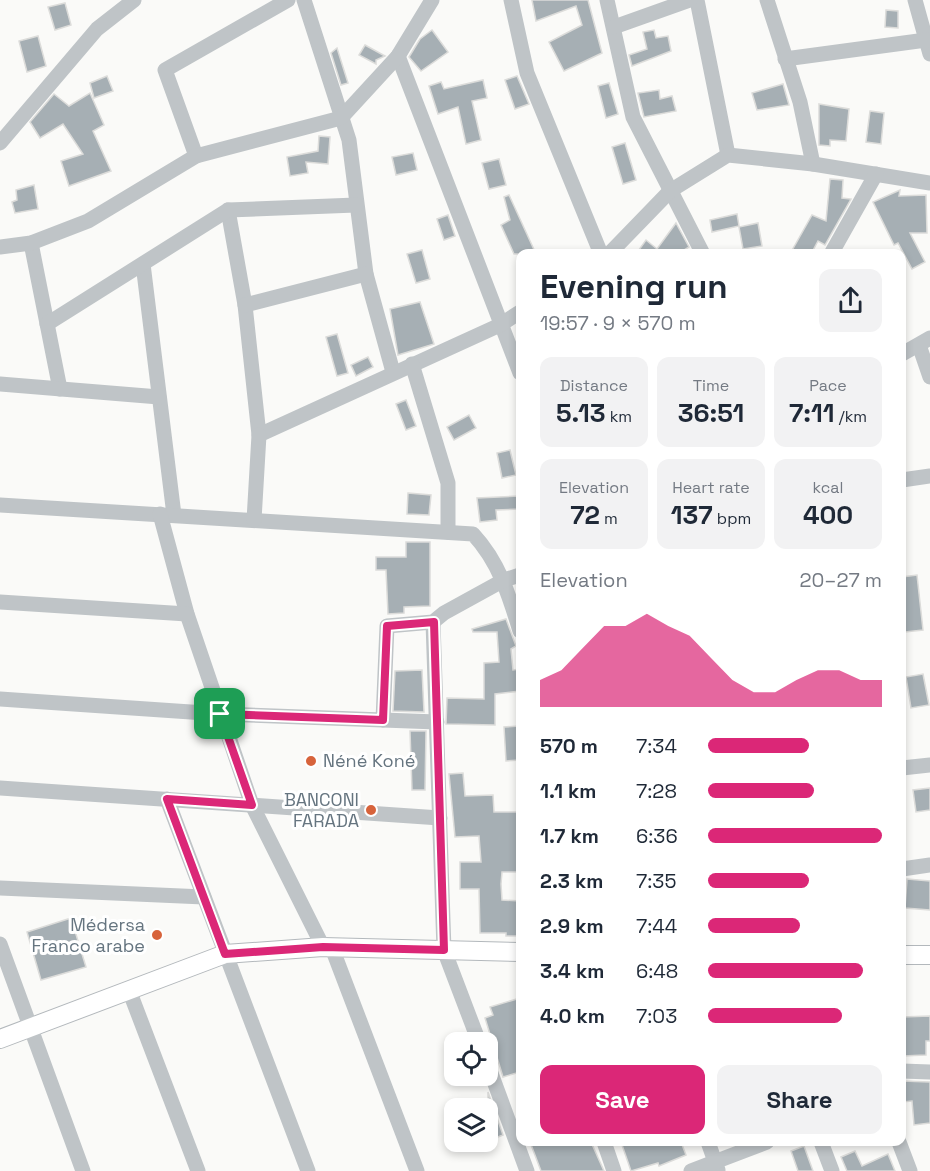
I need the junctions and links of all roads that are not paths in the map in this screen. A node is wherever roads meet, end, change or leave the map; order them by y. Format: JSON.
{"nodes":[{"id":1,"x":134,"y":0,"type":"edge"},
{"id":2,"x":288,"y":0,"type":"edge"},
{"id":3,"x":304,"y":0,"type":"edge"},
{"id":4,"x":432,"y":0,"type":"edge"},
{"id":5,"x":511,"y":0,"type":"edge"},
{"id":6,"x":607,"y":0,"type":"edge"},
{"id":7,"x":690,"y":0,"type":"edge"},
{"id":8,"x":697,"y":0,"type":"edge"},
{"id":9,"x":767,"y":0,"type":"edge"},
{"id":10,"x":915,"y":0,"type":"edge"},
{"id":11,"x":614,"y":27,"type":"junction"},
{"id":12,"x":928,"y":47,"type":"edge"},
{"id":13,"x":398,"y":56,"type":"junction"},
{"id":14,"x":785,"y":59,"type":"junction"},
{"id":15,"x":341,"y":118,"type":"junction"},
{"id":16,"x":0,"y":143,"type":"edge"},
{"id":17,"x":728,"y":155,"type":"junction"},
{"id":18,"x":196,"y":156,"type":"junction"},
{"id":19,"x":813,"y":164,"type":"junction"},
{"id":20,"x":876,"y":174,"type":"junction"},
{"id":21,"x":930,"y":183,"type":"edge"},
{"id":22,"x":670,"y":191,"type":"junction"},
{"id":23,"x":356,"y":205,"type":"junction"},
{"id":24,"x":228,"y":210,"type":"junction"},
{"id":25,"x":31,"y":243,"type":"junction"},
{"id":26,"x":0,"y":247,"type":"edge"},
{"id":27,"x":599,"y":249,"type":"edge"},
{"id":28,"x":614,"y":249,"type":"edge"},
{"id":29,"x":700,"y":249,"type":"edge"},
{"id":30,"x":834,"y":249,"type":"edge"},
{"id":31,"x":143,"y":264,"type":"junction"},
{"id":32,"x":366,"y":274,"type":"junction"},
{"id":33,"x":245,"y":305,"type":"junction"},
{"id":34,"x":516,"y":315,"type":"edge"},
{"id":35,"x":47,"y":324,"type":"junction"},
{"id":36,"x":500,"y":325,"type":"junction"},
{"id":37,"x":925,"y":342,"type":"edge"},
{"id":38,"x":906,"y":352,"type":"edge"},
{"id":39,"x":516,"y":363,"type":"edge"},
{"id":40,"x":412,"y":364,"type":"junction"},
{"id":41,"x":393,"y":372,"type":"junction"},
{"id":42,"x":930,"y":377,"type":"edge"},
{"id":43,"x":0,"y":384,"type":"edge"},
{"id":44,"x":60,"y":389,"type":"junction"},
{"id":45,"x":159,"y":397,"type":"junction"},
{"id":46,"x":259,"y":435,"type":"junction"},
{"id":47,"x":930,"y":476,"type":"edge"},
{"id":48,"x":906,"y":479,"type":"edge"},
{"id":49,"x":0,"y":505,"type":"edge"},
{"id":50,"x":167,"y":514,"type":"junction"},
{"id":51,"x":254,"y":520,"type":"junction"},
{"id":52,"x":448,"y":532,"type":"junction"},
{"id":53,"x":516,"y":576,"type":"edge"},
{"id":54,"x":504,"y":580,"type":"junction"},
{"id":55,"x":0,"y":602,"type":"edge"},
{"id":56,"x":187,"y":614,"type":"junction"},
{"id":57,"x":516,"y":618,"type":"edge"},
{"id":58,"x":434,"y":622,"type":"junction"},
{"id":59,"x":0,"y":699,"type":"edge"},
{"id":60,"x":220,"y":714,"type":"junction"},
{"id":61,"x":383,"y":720,"type":"junction"},
{"id":62,"x":437,"y":722,"type":"junction"},
{"id":63,"x":930,"y":765,"type":"edge"},
{"id":64,"x":906,"y":768,"type":"edge"},
{"id":65,"x":0,"y":788,"type":"edge"},
{"id":66,"x":167,"y":799,"type":"junction"},
{"id":67,"x":252,"y":805,"type":"junction"},
{"id":68,"x":440,"y":818,"type":"junction"},
{"id":69,"x":930,"y":865,"type":"edge"},
{"id":70,"x":906,"y":868,"type":"edge"},
{"id":71,"x":0,"y":888,"type":"edge"},
{"id":72,"x":204,"y":897,"type":"junction"},
{"id":73,"x":0,"y":944,"type":"edge"},
{"id":74,"x":327,"y":947,"type":"junction"},
{"id":75,"x":444,"y":950,"type":"junction"},
{"id":76,"x":516,"y":952,"type":"edge"},
{"id":77,"x":225,"y":954,"type":"junction"},
{"id":78,"x":906,"y":955,"type":"edge"},
{"id":79,"x":930,"y":955,"type":"edge"},
{"id":80,"x":129,"y":990,"type":"junction"},
{"id":81,"x":29,"y":1029,"type":"junction"},
{"id":82,"x":475,"y":1032,"type":"edge"},
{"id":83,"x":0,"y":1040,"type":"edge"},
{"id":84,"x":906,"y":1071,"type":"edge"},
{"id":85,"x":930,"y":1072,"type":"edge"},
{"id":86,"x":496,"y":1086,"type":"edge"},
{"id":87,"x":516,"y":1141,"type":"edge"},
{"id":88,"x":518,"y":1146,"type":"edge"},
{"id":89,"x":606,"y":1146,"type":"edge"},
{"id":90,"x":710,"y":1146,"type":"edge"},
{"id":91,"x":759,"y":1146,"type":"edge"},
{"id":92,"x":823,"y":1146,"type":"edge"},
{"id":93,"x":901,"y":1146,"type":"edge"},
{"id":94,"x":717,"y":1166,"type":"edge"},
{"id":95,"x":83,"y":1171,"type":"edge"},
{"id":96,"x":198,"y":1171,"type":"edge"},
{"id":97,"x":308,"y":1171,"type":"edge"},
{"id":98,"x":417,"y":1171,"type":"edge"},
{"id":99,"x":527,"y":1171,"type":"edge"},
{"id":100,"x":615,"y":1171,"type":"edge"},
{"id":101,"x":691,"y":1171,"type":"edge"},
{"id":102,"x":832,"y":1171,"type":"edge"},
{"id":103,"x":910,"y":1171,"type":"edge"}],
"edges":[{"from":1,"to":16,"type":"street"},
{"from":2,"to":18,"type":"street"},
{"from":3,"to":15,"type":"street"},
{"from":4,"to":13,"type":"street"},
{"from":5,"to":27,"type":"street"},
{"from":6,"to":11,"type":"street"},
{"from":7,"to":11,"type":"street"},
{"from":8,"to":17,"type":"street"},
{"from":9,"to":14,"type":"street"},
{"from":10,"to":12,"type":"street"},
{"from":11,"to":22,"type":"street"},
{"from":12,"to":14,"type":"street"},
{"from":13,"to":15,"type":"street"},
{"from":13,"to":36,"type":"street"},
{"from":14,"to":19,"type":"street"},
{"from":15,"to":18,"type":"street"},
{"from":15,"to":23,"type":"street"},
{"from":17,"to":19,"type":"street"},
{"from":17,"to":22,"type":"street"},
{"from":18,"to":25,"type":"street"},
{"from":19,"to":20,"type":"street"},
{"from":20,"to":21,"type":"street"},
{"from":20,"to":30,"type":"street"},
{"from":22,"to":28,"type":"street"},
{"from":22,"to":29,"type":"street"},
{"from":23,"to":24,"type":"street"},
{"from":23,"to":32,"type":"street"},
{"from":24,"to":31,"type":"street"},
{"from":24,"to":33,"type":"street"},
{"from":25,"to":26,"type":"street"},
{"from":25,"to":35,"type":"street"},
{"from":31,"to":35,"type":"street"},
{"from":31,"to":45,"type":"street"},
{"from":32,"to":33,"type":"street"},
{"from":32,"to":41,"type":"street"},
{"from":33,"to":46,"type":"street"},
{"from":34,"to":36,"type":"street"},
{"from":35,"to":44,"type":"street"},
{"from":36,"to":39,"type":"street"},
{"from":36,"to":40,"type":"street"},
{"from":37,"to":38,"type":"street"},
{"from":37,"to":42,"type":"street"},
{"from":40,"to":41,"type":"street"},
{"from":40,"to":52,"type":"street"},
{"from":41,"to":46,"type":"street"},
{"from":43,"to":44,"type":"street"},
{"from":44,"to":45,"type":"street"},
{"from":45,"to":50,"type":"street"},
{"from":46,"to":51,"type":"street"},
{"from":47,"to":48,"type":"street"},
{"from":49,"to":50,"type":"street"},
{"from":50,"to":51,"type":"street"},
{"from":50,"to":56,"type":"street"},
{"from":51,"to":52,"type":"street"},
{"from":52,"to":54,"type":"street"},
{"from":53,"to":54,"type":"street"},
{"from":54,"to":57,"type":"street"},
{"from":54,"to":58,"type":"street"},
{"from":55,"to":56,"type":"street"},
{"from":56,"to":60,"type":"street"},
{"from":58,"to":61,"type":"street"},
{"from":58,"to":62,"type":"street"},
{"from":59,"to":60,"type":"street"},
{"from":60,"to":61,"type":"street"},
{"from":60,"to":67,"type":"street"},
{"from":61,"to":62,"type":"street"},
{"from":62,"to":68,"type":"street"},
{"from":63,"to":64,"type":"street"},
{"from":65,"to":66,"type":"street"},
{"from":66,"to":67,"type":"street"},
{"from":66,"to":72,"type":"street"},
{"from":67,"to":68,"type":"street"},
{"from":67,"to":74,"type":"street"},
{"from":68,"to":75,"type":"street"},
{"from":69,"to":70,"type":"street"},
{"from":71,"to":72,"type":"street"},
{"from":72,"to":77,"type":"street"},
{"from":73,"to":81,"type":"street"},
{"from":74,"to":75,"type":"main road"},
{"from":74,"to":77,"type":"main road"},
{"from":74,"to":98,"type":"street"},
{"from":75,"to":76,"type":"main road"},
{"from":75,"to":82,"type":"street"},
{"from":77,"to":80,"type":"main road"},
{"from":77,"to":97,"type":"street"},
{"from":78,"to":79,"type":"main road"},
{"from":80,"to":81,"type":"main road"},
{"from":80,"to":96,"type":"street"},
{"from":81,"to":83,"type":"main road"},
{"from":81,"to":95,"type":"street"},
{"from":84,"to":85,"type":"street"},
{"from":86,"to":87,"type":"street"},
{"from":88,"to":99,"type":"street"},
{"from":89,"to":100,"type":"street"},
{"from":90,"to":94,"type":"street"},
{"from":91,"to":94,"type":"street"},
{"from":92,"to":102,"type":"street"},
{"from":93,"to":103,"type":"street"},
{"from":94,"to":101,"type":"street"}]}
